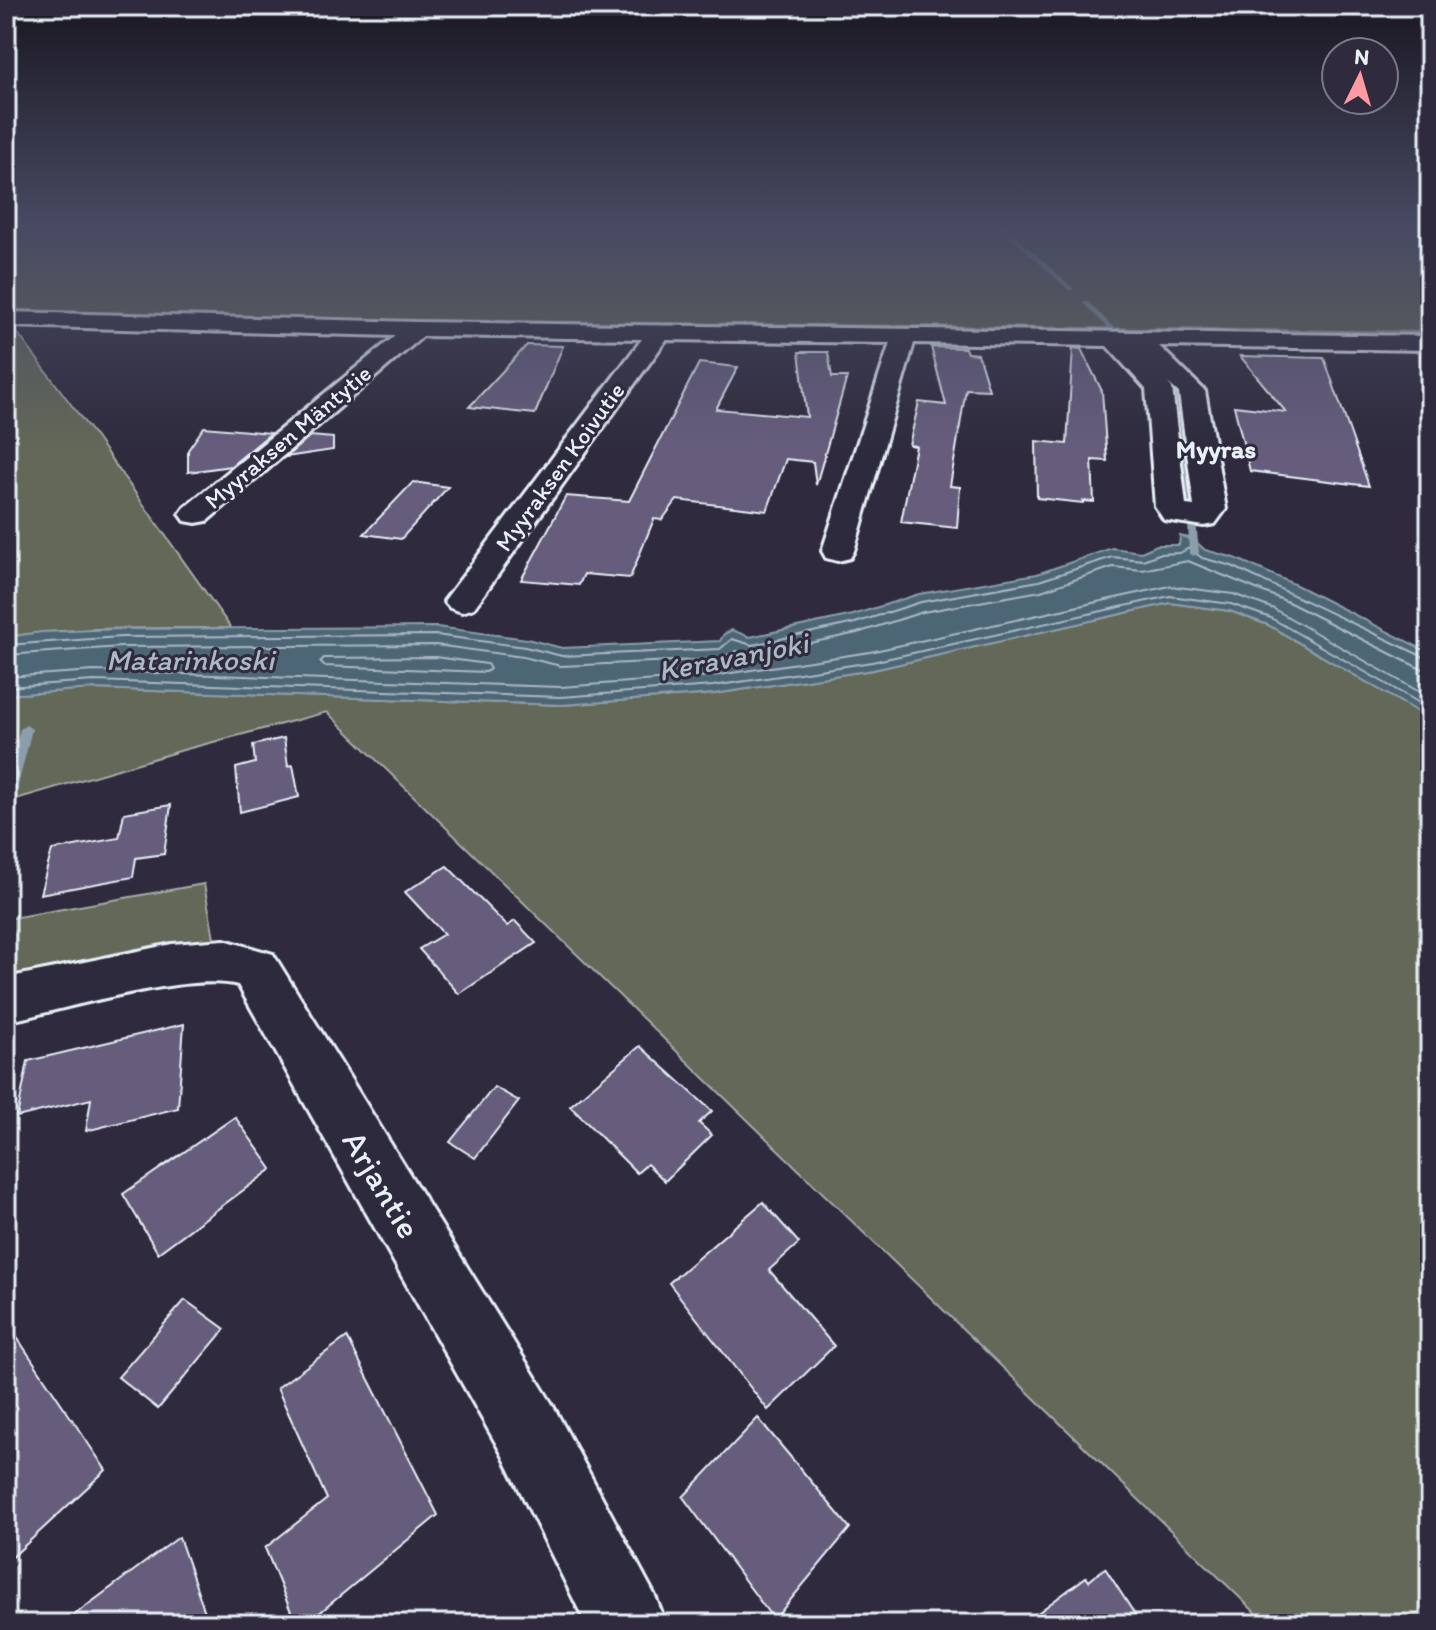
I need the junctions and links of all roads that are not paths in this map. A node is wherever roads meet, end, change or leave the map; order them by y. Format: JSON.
{"nodes":[{"id":1,"x":6,"y":319,"type":"edge"},
{"id":2,"x":417,"y":329,"type":"junction"},
{"id":3,"x":659,"y":333,"type":"junction"},
{"id":4,"x":904,"y":336,"type":"junction"},
{"id":5,"x":1126,"y":339,"type":"junction"},
{"id":6,"x":1430,"y":343,"type":"edge"},
{"id":7,"x":196,"y":514,"type":"dead end"},
{"id":8,"x":838,"y":551,"type":"dead end"},
{"id":9,"x":462,"y":601,"type":"dead end"},
{"id":10,"x":6,"y":1000,"type":"edge"},
{"id":11,"x":627,"y":1624,"type":"edge"}],
"edges":[{"from":1,"to":2,"type":"street"},
{"from":2,"to":3,"type":"street"},
{"from":2,"to":7,"type":"street","name":"Myyraksen Mäntytie"},
{"from":3,"to":4,"type":"street"},
{"from":3,"to":9,"type":"street","name":"Myyraksen Koivutie"},
{"from":4,"to":5,"type":"street"},
{"from":4,"to":8,"type":"street"},
{"from":5,"to":5,"type":"street"},
{"from":5,"to":6,"type":"street"},
{"from":10,"to":11,"type":"street","name":"Arjantie"}]}
